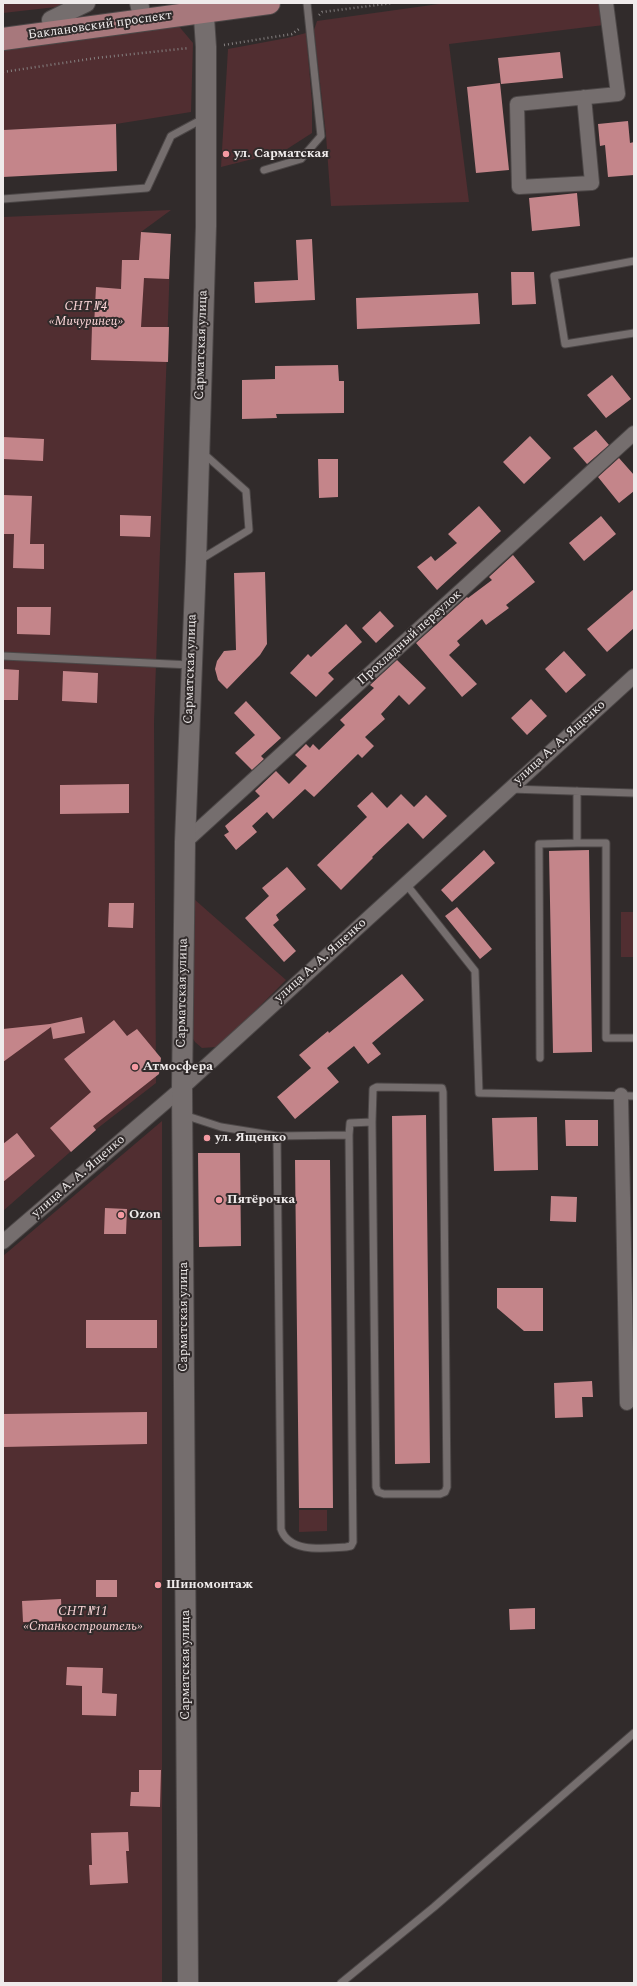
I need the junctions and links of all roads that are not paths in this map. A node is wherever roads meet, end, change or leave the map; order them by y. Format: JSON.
{"nodes":[{"id":1,"x":86,"y":3,"type":"edge"},
{"id":2,"x":174,"y":3,"type":"edge"},
{"id":3,"x":269,"y":3,"type":"edge"},
{"id":4,"x":306,"y":3,"type":"edge"},
{"id":5,"x":606,"y":3,"type":"edge"},
{"id":6,"x":204,"y":7,"type":"edge"},
{"id":7,"x":141,"y":10,"type":"edge"},
{"id":8,"x":51,"y":20,"type":"junction"},
{"id":9,"x":3,"y":26,"type":"edge"},
{"id":10,"x":3,"y":39,"type":"edge"},
{"id":11,"x":584,"y":97,"type":"junction"},
{"id":12,"x":197,"y":122,"type":"dead end"},
{"id":13,"x":264,"y":170,"type":"dead end"},
{"id":14,"x":3,"y":199,"type":"edge"},
{"id":15,"x":634,"y":261,"type":"edge"},
{"id":16,"x":634,"y":333,"type":"edge"},
{"id":17,"x":634,"y":433,"type":"edge"},
{"id":18,"x":200,"y":451,"type":"junction"},
{"id":19,"x":196,"y":562,"type":"junction"},
{"id":20,"x":3,"y":656,"type":"edge"},
{"id":21,"x":191,"y":665,"type":"junction"},
{"id":22,"x":634,"y":676,"type":"edge"},
{"id":23,"x":510,"y":789,"type":"junction"},
{"id":24,"x":577,"y":791,"type":"junction"},
{"id":25,"x":634,"y":793,"type":"edge"},
{"id":26,"x":185,"y":842,"type":"junction"},
{"id":27,"x":577,"y":842,"type":"junction"},
{"id":28,"x":406,"y":884,"type":"junction"},
{"id":29,"x":634,"y":1038,"type":"edge"},
{"id":30,"x":540,"y":1058,"type":"dead end"},
{"id":31,"x":182,"y":1088,"type":"junction"},
{"id":32,"x":628,"y":1096,"type":"edge"},
{"id":33,"x":182,"y":1114,"type":"junction"},
{"id":34,"x":372,"y":1122,"type":"junction"},
{"id":35,"x":349,"y":1135,"type":"junction"},
{"id":36,"x":277,"y":1136,"type":"junction"},
{"id":37,"x":3,"y":1242,"type":"edge"},
{"id":38,"x":627,"y":1403,"type":"dead end"},
{"id":39,"x":634,"y":1733,"type":"edge"},
{"id":40,"x":188,"y":1983,"type":"edge"},
{"id":41,"x":341,"y":1983,"type":"edge"}],
"edges":[{"from":1,"to":8,"type":"street"},
{"from":2,"to":7,"type":"main road","name":"Баклановский проспект"},
{"from":3,"to":6,"type":"main road","name":"Баклановский проспект"},
{"from":4,"to":13,"type":"lane"},
{"from":5,"to":11,"type":"street"},
{"from":6,"to":7,"type":"main road","name":"Баклановский проспект"},
{"from":6,"to":18,"type":"main road","name":"Сарматская улица"},
{"from":7,"to":8,"type":"main road","name":"Баклановский проспект"},
{"from":7,"to":10,"type":"main road","name":"Баклановский проспект"},
{"from":8,"to":9,"type":"main road","name":"Баклановский проспект"},
{"from":11,"to":11,"type":"street"},
{"from":12,"to":14,"type":"lane"},
{"from":15,"to":16,"type":"lane"},
{"from":17,"to":26,"type":"street","name":"Прохладный переулок"},
{"from":18,"to":19,"type":"main road","name":"Сарматская улица"},
{"from":18,"to":19,"type":"lane"},
{"from":19,"to":21,"type":"main road","name":"Сарматская улица"},
{"from":20,"to":21,"type":"lane"},
{"from":21,"to":26,"type":"main road","name":"Сарматская улица"},
{"from":22,"to":23,"type":"street","name":"улица А. А. Ященко"},
{"from":23,"to":24,"type":"lane"},
{"from":23,"to":28,"type":"street","name":"улица А. А. Ященко"},
{"from":24,"to":25,"type":"lane"},
{"from":24,"to":27,"type":"lane"},
{"from":26,"to":31,"type":"main road","name":"Сарматская улица"},
{"from":27,"to":29,"type":"lane"},
{"from":27,"to":30,"type":"lane"},
{"from":28,"to":31,"type":"street","name":"улица А. А. Ященко"},
{"from":28,"to":32,"type":"lane"},
{"from":31,"to":33,"type":"main road","name":"Сарматская улица"},
{"from":31,"to":37,"type":"street","name":"улица А. А. Ященко"},
{"from":32,"to":38,"type":"street"},
{"from":33,"to":36,"type":"lane"},
{"from":33,"to":40,"type":"main road","name":"Сарматская улица"},
{"from":34,"to":34,"type":"lane"},
{"from":34,"to":35,"type":"lane"},
{"from":35,"to":36,"type":"lane"},
{"from":35,"to":36,"type":"lane"},
{"from":39,"to":41,"type":"lane"}]}
